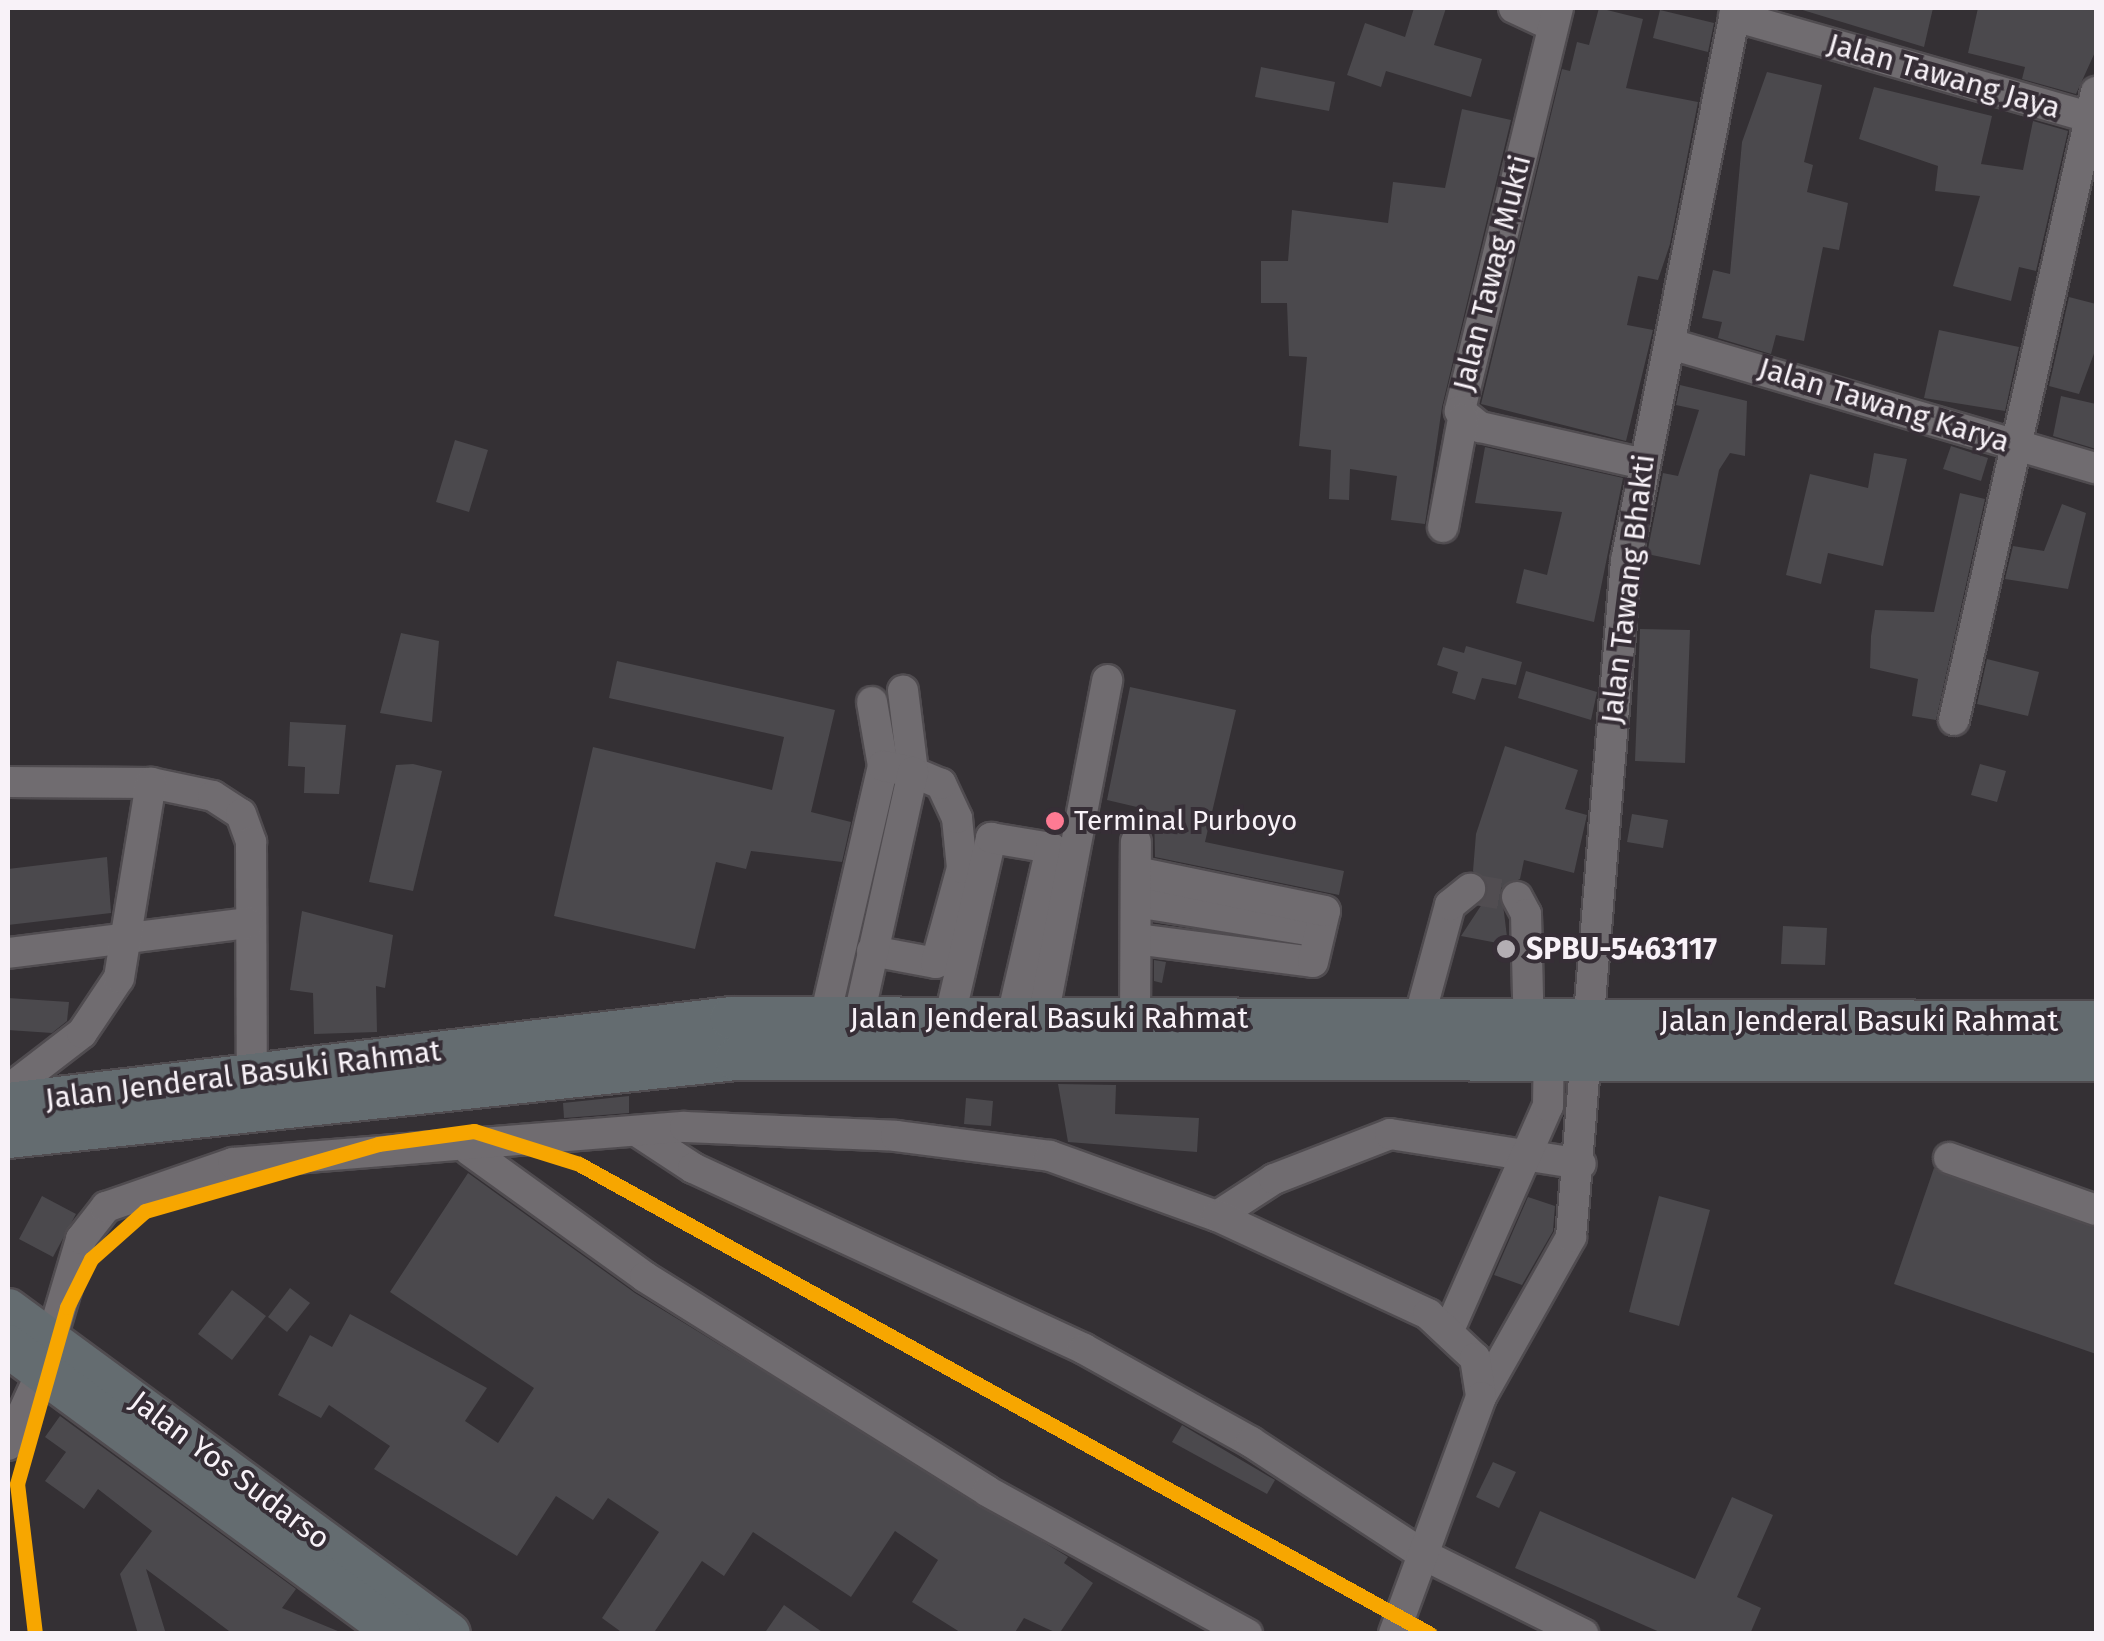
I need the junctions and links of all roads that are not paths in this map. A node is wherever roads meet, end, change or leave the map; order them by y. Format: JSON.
{"nodes":[{"id":1,"x":1514,"y":8,"type":"edge"},
{"id":2,"x":1735,"y":12,"type":"edge"},
{"id":3,"x":1555,"y":17,"type":"edge"},
{"id":4,"x":2094,"y":109,"type":"edge"},
{"id":5,"x":1671,"y":344,"type":"junction"},
{"id":6,"x":1464,"y":419,"type":"junction"},
{"id":7,"x":2014,"y":444,"type":"junction"},
{"id":8,"x":1640,"y":463,"type":"junction"},
{"id":9,"x":2096,"y":468,"type":"edge"},
{"id":10,"x":1442,"y":527,"type":"dead end"},
{"id":11,"x":1108,"y":680,"type":"dead end"},
{"id":12,"x":903,"y":691,"type":"dead end"},
{"id":13,"x":872,"y":702,"type":"dead end"},
{"id":14,"x":1954,"y":720,"type":"dead end"},
{"id":15,"x":898,"y":769,"type":"junction"},
{"id":16,"x":8,"y":782,"type":"edge"},
{"id":17,"x":150,"y":783,"type":"junction"},
{"id":18,"x":1470,"y":889,"type":"dead end"},
{"id":19,"x":1517,"y":897,"type":"dead end"},
{"id":20,"x":248,"y":923,"type":"junction"},
{"id":21,"x":129,"y":938,"type":"junction"},
{"id":22,"x":1136,"y":939,"type":"junction"},
{"id":23,"x":872,"y":951,"type":"junction"},
{"id":24,"x":8,"y":954,"type":"edge"},
{"id":25,"x":842,"y":1016,"type":"junction"},
{"id":26,"x":950,"y":1016,"type":"junction"},
{"id":27,"x":1135,"y":1018,"type":"junction"},
{"id":28,"x":1419,"y":1019,"type":"junction"},
{"id":29,"x":2096,"y":1022,"type":"edge"},
{"id":30,"x":1052,"y":1027,"type":"junction"},
{"id":31,"x":1555,"y":1039,"type":"junction"},
{"id":32,"x":2096,"y":1060,"type":"edge"},
{"id":33,"x":8,"y":1090,"type":"edge"},
{"id":34,"x":252,"y":1092,"type":"junction"},
{"id":35,"x":8,"y":1104,"type":"edge"},
{"id":36,"x":638,"y":1132,"type":"junction"},
{"id":37,"x":8,"y":1136,"type":"edge"},
{"id":38,"x":469,"y":1150,"type":"junction"},
{"id":39,"x":1949,"y":1158,"type":"dead end"},
{"id":40,"x":1525,"y":1161,"type":"junction"},
{"id":41,"x":1581,"y":1164,"type":"junction"},
{"id":42,"x":2096,"y":1210,"type":"edge"},
{"id":43,"x":1217,"y":1216,"type":"junction"},
{"id":44,"x":8,"y":1310,"type":"edge"},
{"id":45,"x":1449,"y":1330,"type":"junction"},
{"id":46,"x":32,"y":1351,"type":"edge"},
{"id":47,"x":1481,"y":1397,"type":"junction"},
{"id":48,"x":8,"y":1446,"type":"edge"},
{"id":49,"x":1424,"y":1555,"type":"junction"},
{"id":50,"x":388,"y":1621,"type":"edge"},
{"id":51,"x":450,"y":1634,"type":"edge"},
{"id":52,"x":1247,"y":1634,"type":"edge"},
{"id":53,"x":1394,"y":1634,"type":"edge"},
{"id":54,"x":1583,"y":1634,"type":"edge"}],
"edges":[{"from":1,"to":3,"type":"street"},
{"from":2,"to":4,"type":"street","name":"Jalan Tawang Jaya"},
{"from":2,"to":5,"type":"street","name":"Jalan Tawang Bhakti"},
{"from":3,"to":6,"type":"street","name":"Jalan Tawag Mukti"},
{"from":4,"to":7,"type":"street"},
{"from":5,"to":7,"type":"street","name":"Jalan Tawang Karya"},
{"from":5,"to":8,"type":"street","name":"Jalan Tawang Bhakti"},
{"from":6,"to":8,"type":"street","name":"Jalan Tawag Mukti"},
{"from":6,"to":10,"type":"street"},
{"from":7,"to":9,"type":"street","name":"Jalan Tawang Karya"},
{"from":7,"to":14,"type":"street"},
{"from":8,"to":31,"type":"street","name":"Jalan Tawang Bhakti"},
{"from":11,"to":30,"type":"street"},
{"from":12,"to":15,"type":"street"},
{"from":13,"to":15,"type":"street"},
{"from":15,"to":23,"type":"street"},
{"from":15,"to":23,"type":"street"},
{"from":15,"to":25,"type":"street"},
{"from":16,"to":17,"type":"street"},
{"from":17,"to":20,"type":"street"},
{"from":17,"to":21,"type":"street"},
{"from":18,"to":28,"type":"street"},
{"from":19,"to":31,"type":"street"},
{"from":20,"to":21,"type":"street"},
{"from":20,"to":34,"type":"street"},
{"from":21,"to":24,"type":"street"},
{"from":21,"to":33,"type":"street"},
{"from":22,"to":22,"type":"street"},
{"from":22,"to":27,"type":"street"},
{"from":23,"to":25,"type":"street"},
{"from":25,"to":26,"type":"highway","name":"Jalan Jenderal Basuki Rahmat"},
{"from":25,"to":34,"type":"highway","name":"Jalan Jenderal Basuki Rahmat"},
{"from":26,"to":30,"type":"highway","name":"Jalan Jenderal Basuki Rahmat"},
{"from":26,"to":30,"type":"street"},
{"from":27,"to":28,"type":"highway","name":"Jalan Jenderal Basuki Rahmat"},
{"from":27,"to":30,"type":"highway","name":"Jalan Jenderal Basuki Rahmat"},
{"from":28,"to":31,"type":"highway","name":"Jalan Jenderal Basuki Rahmat"},
{"from":29,"to":31,"type":"highway","name":"Jalan Jenderal Basuki Rahmat"},
{"from":30,"to":31,"type":"highway","name":"Jalan Jenderal Basuki Rahmat"},
{"from":30,"to":34,"type":"highway","name":"Jalan Jenderal Basuki Rahmat"},
{"from":31,"to":32,"type":"highway","name":"Jalan Jenderal Basuki Rahmat"},
{"from":31,"to":40,"type":"street"},
{"from":31,"to":41,"type":"street"},
{"from":34,"to":35,"type":"highway","name":"Jalan Jenderal Basuki Rahmat"},
{"from":34,"to":37,"type":"highway","name":"Jalan Jenderal Basuki Rahmat"},
{"from":36,"to":38,"type":"street"},
{"from":36,"to":43,"type":"street"},
{"from":36,"to":49,"type":"street"},
{"from":38,"to":46,"type":"street"},
{"from":38,"to":52,"type":"street"},
{"from":39,"to":42,"type":"street"},
{"from":40,"to":41,"type":"street"},
{"from":40,"to":43,"type":"street"},
{"from":40,"to":45,"type":"street"},
{"from":41,"to":47,"type":"street"},
{"from":43,"to":45,"type":"street"},
{"from":44,"to":46,"type":"highway","name":"Jalan Yos Sudarso"},
{"from":45,"to":47,"type":"street"},
{"from":46,"to":48,"type":"street"},
{"from":46,"to":50,"type":"highway","name":"Jalan Yos Sudarso"},
{"from":47,"to":49,"type":"street"},
{"from":49,"to":53,"type":"street"},
{"from":49,"to":54,"type":"street"},
{"from":50,"to":51,"type":"highway","name":"Jalan Yos Sudarso"}]}
